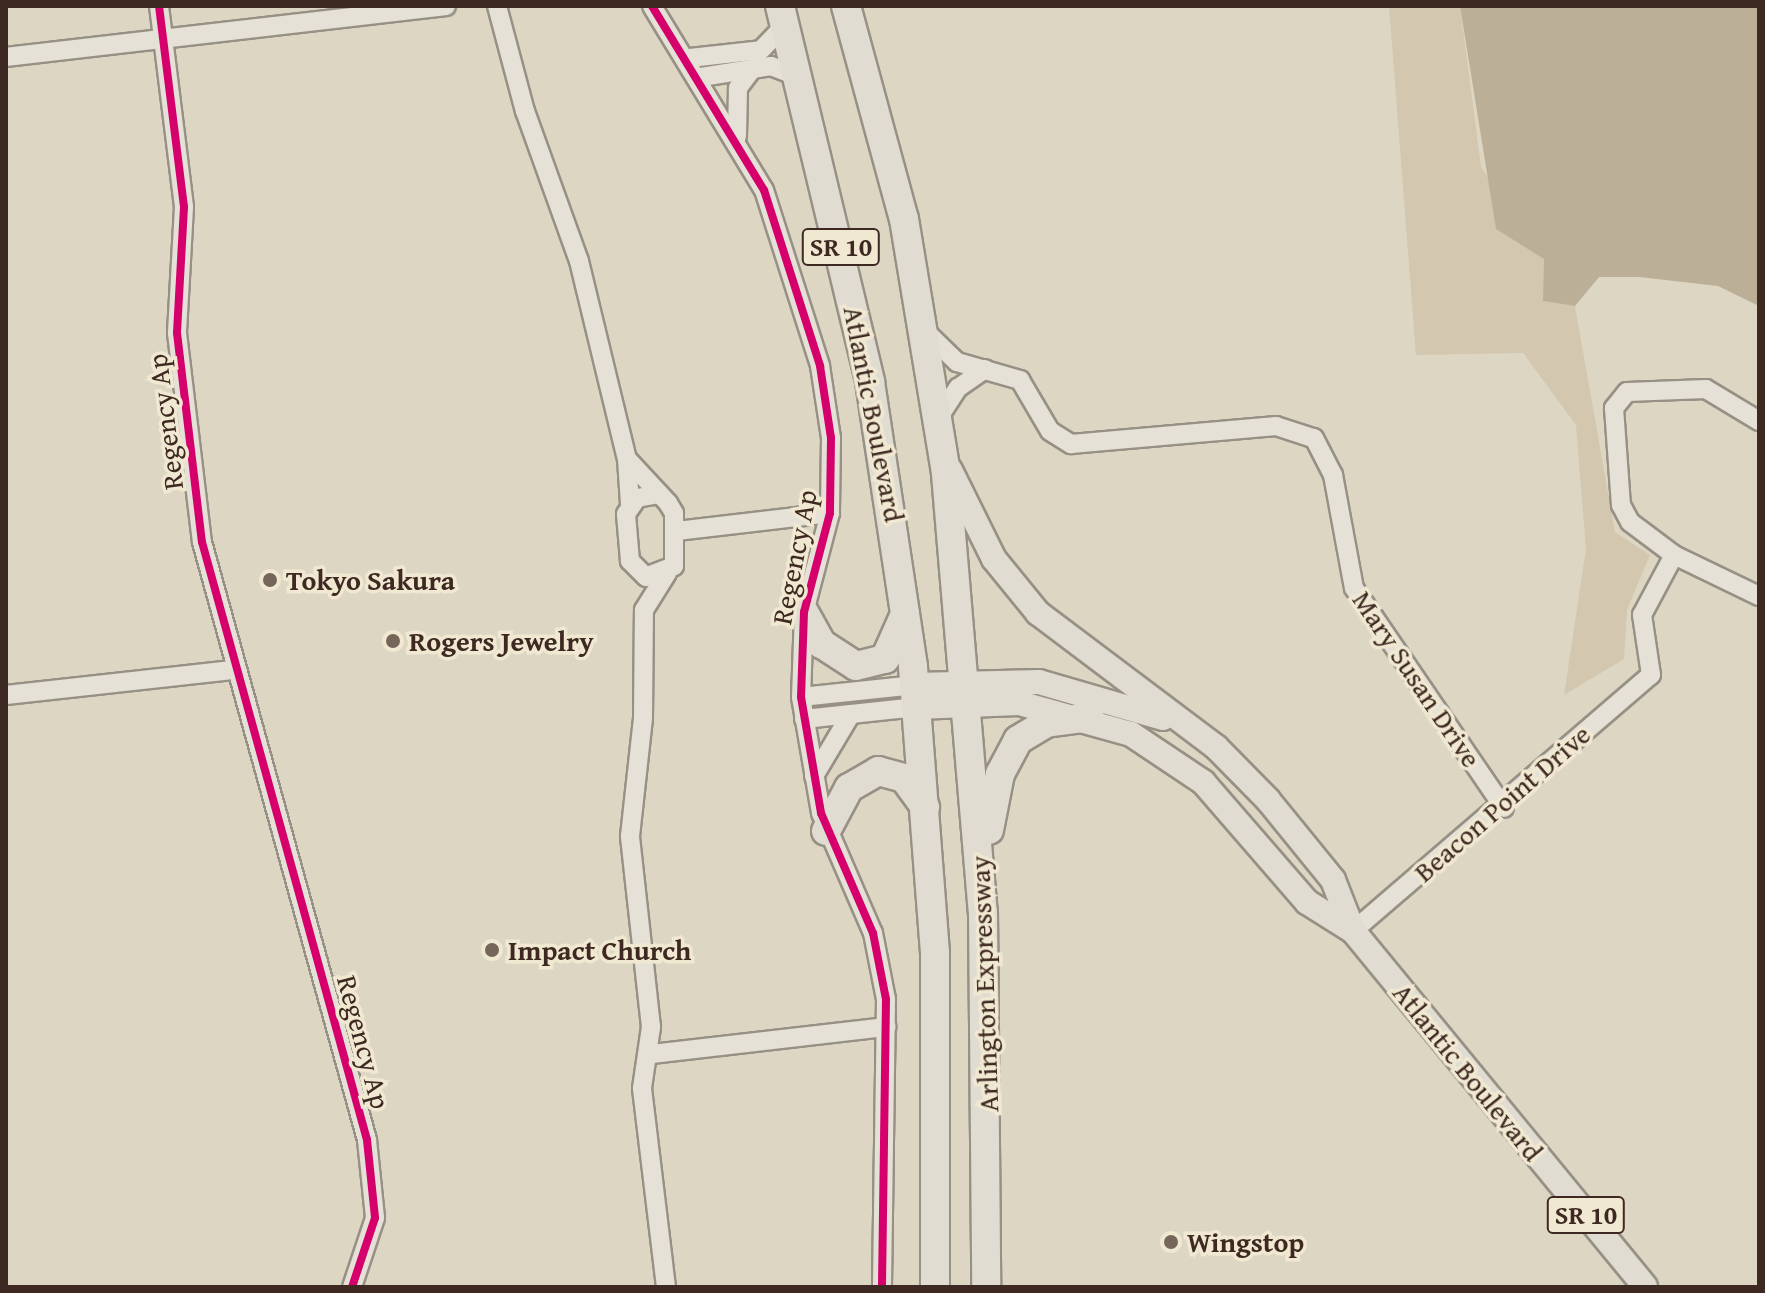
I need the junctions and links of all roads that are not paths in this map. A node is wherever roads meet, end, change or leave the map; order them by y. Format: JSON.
{"nodes":[{"id":1,"x":159,"y":6,"type":"edge"},
{"id":2,"x":446,"y":6,"type":"edge"},
{"id":3,"x":497,"y":6,"type":"edge"},
{"id":4,"x":652,"y":6,"type":"edge"},
{"id":5,"x":846,"y":6,"type":"edge"},
{"id":6,"x":783,"y":15,"type":"edge"},
{"id":7,"x":163,"y":38,"type":"junction"},
{"id":8,"x":6,"y":57,"type":"edge"},
{"id":9,"x":690,"y":58,"type":"junction"},
{"id":10,"x":753,"y":68,"type":"junction"},
{"id":11,"x":701,"y":77,"type":"junction"},
{"id":12,"x":799,"y":77,"type":"junction"},
{"id":13,"x":737,"y":139,"type":"junction"},
{"id":14,"x":926,"y":332,"type":"junction"},
{"id":15,"x":985,"y":369,"type":"junction"},
{"id":16,"x":939,"y":417,"type":"junction"},
{"id":17,"x":1759,"y":421,"type":"edge"},
{"id":18,"x":627,"y":459,"type":"junction"},
{"id":19,"x":660,"y":494,"type":"junction"},
{"id":20,"x":630,"y":504,"type":"junction"},
{"id":21,"x":830,"y":513,"type":"junction"},
{"id":22,"x":677,"y":531,"type":"junction"},
{"id":23,"x":1674,"y":555,"type":"junction"},
{"id":24,"x":635,"y":569,"type":"junction"},
{"id":25,"x":667,"y":573,"type":"junction"},
{"id":26,"x":1759,"y":596,"type":"edge"},
{"id":27,"x":644,"y":610,"type":"junction"},
{"id":28,"x":906,"y":610,"type":"junction"},
{"id":29,"x":804,"y":612,"type":"junction"},
{"id":30,"x":233,"y":670,"type":"junction"},
{"id":31,"x":967,"y":691,"type":"junction"},
{"id":32,"x":6,"y":695,"type":"edge"},
{"id":33,"x":916,"y":696,"type":"junction"},
{"id":34,"x":801,"y":697,"type":"junction"},
{"id":35,"x":851,"y":714,"type":"junction"},
{"id":36,"x":1090,"y":717,"type":"junction"},
{"id":37,"x":804,"y":719,"type":"junction"},
{"id":38,"x":1202,"y":735,"type":"junction"},
{"id":39,"x":813,"y":778,"type":"junction"},
{"id":40,"x":1504,"y":808,"type":"junction"},
{"id":41,"x":927,"y":809,"type":"junction"},
{"id":42,"x":826,"y":831,"type":"junction"},
{"id":43,"x":982,"y":883,"type":"junction"},
{"id":44,"x":1353,"y":931,"type":"junction"},
{"id":45,"x":886,"y":1027,"type":"junction"},
{"id":46,"x":652,"y":1054,"type":"junction"},
{"id":47,"x":352,"y":1287,"type":"edge"},
{"id":48,"x":666,"y":1287,"type":"edge"},
{"id":49,"x":882,"y":1287,"type":"edge"},
{"id":50,"x":935,"y":1287,"type":"edge"},
{"id":51,"x":986,"y":1287,"type":"edge"},
{"id":52,"x":1645,"y":1287,"type":"edge"}],
"edges":[{"from":1,"to":7,"type":"street","name":"Regency Ap"},
{"from":2,"to":7,"type":"street"},
{"from":3,"to":18,"type":"street"},
{"from":4,"to":9,"type":"street","name":"Regency Ap"},
{"from":5,"to":14,"type":"highway","name":"Atlantic Boulevard","number":"SR 10"},
{"from":6,"to":9,"type":"street"},
{"from":6,"to":12,"type":"highway","name":"Atlantic Boulevard","number":"SR 10"},
{"from":7,"to":8,"type":"street"},
{"from":7,"to":30,"type":"street","name":"Regency Ap"},
{"from":9,"to":11,"type":"street","name":"Regency Ap"},
{"from":10,"to":11,"type":"street"},
{"from":10,"to":12,"type":"street"},
{"from":10,"to":13,"type":"street"},
{"from":11,"to":13,"type":"street","name":"Regency Ap"},
{"from":12,"to":28,"type":"highway","name":"Atlantic Boulevard","number":"SR 10"},
{"from":13,"to":21,"type":"street","name":"Regency Ap"},
{"from":14,"to":15,"type":"street","name":"Mary Susan Drive"},
{"from":14,"to":16,"type":"highway","name":"Atlantic Boulevard","number":"SR 10"},
{"from":15,"to":16,"type":"street"},
{"from":15,"to":40,"type":"street","name":"Mary Susan Drive"},
{"from":16,"to":31,"type":"highway","name":"Atlantic Boulevard"},
{"from":16,"to":38,"type":"main road","name":"Atlantic Boulevard","number":"SR 10"},
{"from":17,"to":23,"type":"street"},
{"from":18,"to":19,"type":"street"},
{"from":18,"to":20,"type":"street"},
{"from":19,"to":20,"type":"street"},
{"from":19,"to":22,"type":"street"},
{"from":20,"to":24,"type":"street"},
{"from":21,"to":22,"type":"street"},
{"from":21,"to":29,"type":"street","name":"Regency Ap"},
{"from":22,"to":25,"type":"street"},
{"from":23,"to":26,"type":"street"},
{"from":23,"to":40,"type":"street","name":"Beacon Point Drive"},
{"from":24,"to":25,"type":"street"},
{"from":24,"to":27,"type":"street"},
{"from":25,"to":27,"type":"street"},
{"from":27,"to":46,"type":"street"},
{"from":28,"to":29,"type":"highway"},
{"from":28,"to":33,"type":"highway","name":"Atlantic Boulevard","number":"SR 10"},
{"from":29,"to":34,"type":"street","name":"Regency Ap"},
{"from":30,"to":32,"type":"street"},
{"from":30,"to":47,"type":"street","name":"Regency Ap"},
{"from":31,"to":33,"type":"main road","name":"Atlantic Boulevard","number":"SR 10"},
{"from":31,"to":36,"type":"main road","name":"Atlantic Boulevard","number":"SR 10"},
{"from":31,"to":38,"type":"main road"},
{"from":31,"to":43,"type":"highway","name":"Arlington Expressway"},
{"from":33,"to":34,"type":"street"},
{"from":33,"to":35,"type":"street"},
{"from":33,"to":41,"type":"highway","name":"Arlington Expressway"},
{"from":34,"to":37,"type":"street","name":"Regency Ap"},
{"from":35,"to":37,"type":"street"},
{"from":35,"to":39,"type":"street"},
{"from":36,"to":43,"type":"highway"},
{"from":36,"to":44,"type":"main road","name":"Atlantic Boulevard","number":"SR 10"},
{"from":37,"to":39,"type":"street","name":"Regency Ap"},
{"from":38,"to":44,"type":"main road","name":"Atlantic Boulevard","number":"SR 10"},
{"from":39,"to":42,"type":"street","name":"Regency Ap"},
{"from":40,"to":44,"type":"street","name":"Beacon Point Drive"},
{"from":41,"to":42,"type":"highway"},
{"from":41,"to":50,"type":"highway","name":"Arlington Expressway"},
{"from":42,"to":45,"type":"street","name":"Regency Ap"},
{"from":43,"to":51,"type":"highway","name":"Arlington Expressway"},
{"from":44,"to":52,"type":"main road","name":"Atlantic Boulevard","number":"SR 10"},
{"from":45,"to":46,"type":"street"},
{"from":45,"to":49,"type":"street","name":"Regency Ap"},
{"from":46,"to":48,"type":"street"}]}
